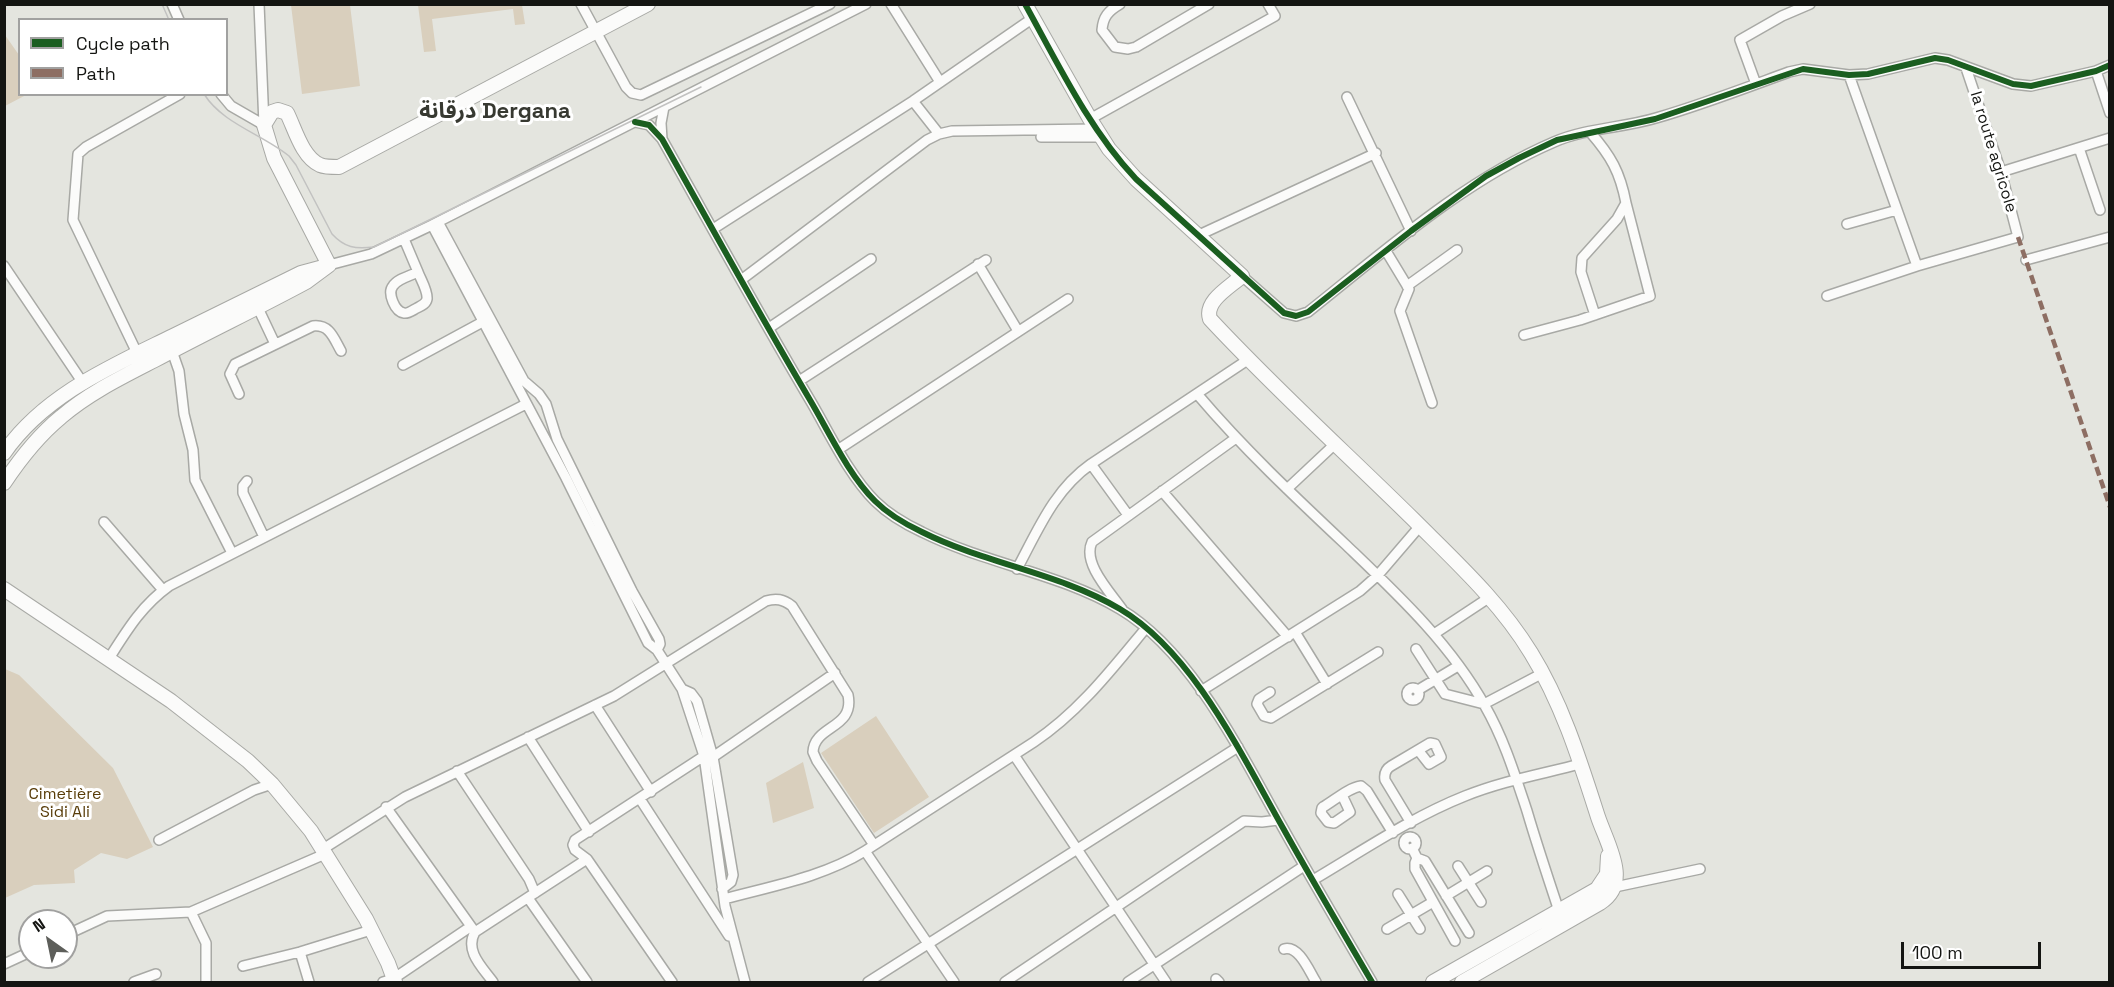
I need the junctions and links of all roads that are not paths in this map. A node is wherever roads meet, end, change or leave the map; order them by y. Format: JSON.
{"nodes":[{"id":1,"x":172,"y":4,"type":"edge"},
{"id":2,"x":259,"y":4,"type":"edge"},
{"id":3,"x":581,"y":4,"type":"edge"},
{"id":4,"x":648,"y":4,"type":"edge"},
{"id":5,"x":830,"y":4,"type":"edge"},
{"id":6,"x":867,"y":4,"type":"edge"},
{"id":7,"x":891,"y":4,"type":"edge"},
{"id":8,"x":1120,"y":4,"type":"edge"},
{"id":9,"x":1209,"y":4,"type":"edge"},
{"id":10,"x":1268,"y":4,"type":"edge"},
{"id":11,"x":1810,"y":4,"type":"edge"},
{"id":12,"x":1029,"y":9,"type":"edge"},
{"id":13,"x":178,"y":18,"type":"edge"},
{"id":14,"x":596,"y":31,"type":"junction"},
{"id":15,"x":743,"y":46,"type":"junction"},
{"id":16,"x":751,"y":63,"type":"junction"},
{"id":17,"x":2109,"y":65,"type":"edge"},
{"id":18,"x":1966,"y":68,"type":"junction"},
{"id":19,"x":2096,"y":71,"type":"junction"},
{"id":20,"x":1849,"y":75,"type":"junction"},
{"id":21,"x":940,"y":82,"type":"junction"},
{"id":22,"x":1756,"y":84,"type":"junction"},
{"id":23,"x":176,"y":96,"type":"edge"},
{"id":24,"x":223,"y":96,"type":"edge"},
{"id":25,"x":1347,"y":97,"type":"dead end"},
{"id":26,"x":912,"y":101,"type":"junction"},
{"id":27,"x":664,"y":107,"type":"junction"},
{"id":28,"x":2109,"y":113,"type":"edge"},
{"id":29,"x":635,"y":122,"type":"junction"},
{"id":30,"x":264,"y":125,"type":"junction"},
{"id":31,"x":1095,"y":128,"type":"junction"},
{"id":32,"x":1590,"y":132,"type":"junction"},
{"id":33,"x":939,"y":134,"type":"junction"},
{"id":34,"x":1041,"y":137,"type":"dead end"},
{"id":35,"x":2109,"y":138,"type":"edge"},
{"id":36,"x":662,"y":139,"type":"junction"},
{"id":37,"x":2079,"y":148,"type":"junction"},
{"id":38,"x":1376,"y":153,"type":"junction"},
{"id":39,"x":2001,"y":172,"type":"junction"},
{"id":40,"x":1626,"y":203,"type":"junction"},
{"id":41,"x":1897,"y":210,"type":"junction"},
{"id":42,"x":2100,"y":210,"type":"dead end"},
{"id":43,"x":435,"y":224,"type":"junction"},
{"id":44,"x":1846,"y":224,"type":"dead end"},
{"id":45,"x":713,"y":229,"type":"junction"},
{"id":46,"x":1411,"y":231,"type":"junction"},
{"id":47,"x":1199,"y":234,"type":"junction"},
{"id":48,"x":2109,"y":237,"type":"edge"},
{"id":49,"x":404,"y":239,"type":"junction"},
{"id":50,"x":1457,"y":250,"type":"dead end"},
{"id":51,"x":1386,"y":251,"type":"junction"},
{"id":52,"x":871,"y":260,"type":"dead end"},
{"id":53,"x":2026,"y":260,"type":"dead end"},
{"id":54,"x":4,"y":266,"type":"edge"},
{"id":55,"x":329,"y":266,"type":"junction"},
{"id":56,"x":1917,"y":267,"type":"junction"},
{"id":57,"x":418,"y":272,"type":"junction"},
{"id":58,"x":1242,"y":276,"type":"junction"},
{"id":59,"x":741,"y":280,"type":"junction"},
{"id":60,"x":1407,"y":286,"type":"junction"},
{"id":61,"x":1827,"y":296,"type":"dead end"},
{"id":62,"x":1068,"y":299,"type":"dead end"},
{"id":63,"x":258,"y":308,"type":"junction"},
{"id":64,"x":1595,"y":315,"type":"junction"},
{"id":65,"x":487,"y":320,"type":"junction"},
{"id":66,"x":769,"y":328,"type":"junction"},
{"id":67,"x":1018,"y":331,"type":"junction"},
{"id":68,"x":1524,"y":335,"type":"dead end"},
{"id":69,"x":275,"y":344,"type":"junction"},
{"id":70,"x":162,"y":351,"type":"junction"},
{"id":71,"x":341,"y":351,"type":"dead end"},
{"id":72,"x":137,"y":353,"type":"junction"},
{"id":73,"x":1249,"y":359,"type":"junction"},
{"id":74,"x":403,"y":365,"type":"dead end"},
{"id":75,"x":799,"y":381,"type":"junction"},
{"id":76,"x":83,"y":383,"type":"junction"},
{"id":77,"x":534,"y":391,"type":"junction"},
{"id":78,"x":240,"y":394,"type":"dead end"},
{"id":79,"x":1198,"y":395,"type":"junction"},
{"id":80,"x":545,"y":402,"type":"junction"},
{"id":81,"x":526,"y":403,"type":"junction"},
{"id":82,"x":1432,"y":403,"type":"dead end"},
{"id":83,"x":1236,"y":438,"type":"junction"},
{"id":84,"x":1336,"y":443,"type":"junction"},
{"id":85,"x":839,"y":449,"type":"junction"},
{"id":86,"x":4,"y":453,"type":"edge"},
{"id":87,"x":1091,"y":464,"type":"junction"},
{"id":88,"x":247,"y":481,"type":"dead end"},
{"id":89,"x":4,"y":483,"type":"edge"},
{"id":90,"x":1287,"y":489,"type":"junction"},
{"id":91,"x":1162,"y":491,"type":"junction"},
{"id":92,"x":1128,"y":515,"type":"junction"},
{"id":93,"x":104,"y":522,"type":"dead end"},
{"id":94,"x":1420,"y":526,"type":"junction"},
{"id":95,"x":264,"y":537,"type":"junction"},
{"id":96,"x":232,"y":553,"type":"junction"},
{"id":97,"x":1017,"y":569,"type":"junction"},
{"id":98,"x":1378,"y":575,"type":"junction"},
{"id":99,"x":4,"y":589,"type":"edge"},
{"id":100,"x":163,"y":590,"type":"junction"},
{"id":101,"x":1490,"y":597,"type":"junction"},
{"id":102,"x":1123,"y":610,"type":"junction"},
{"id":103,"x":1146,"y":628,"type":"junction"},
{"id":104,"x":1434,"y":634,"type":"junction"},
{"id":105,"x":1292,"y":635,"type":"junction"},
{"id":106,"x":1416,"y":649,"type":"dead end"},
{"id":107,"x":657,"y":650,"type":"junction"},
{"id":108,"x":1378,"y":652,"type":"dead end"},
{"id":109,"x":108,"y":660,"type":"junction"},
{"id":110,"x":666,"y":665,"type":"junction"},
{"id":111,"x":1458,"y":666,"type":"junction"},
{"id":112,"x":836,"y":673,"type":"junction"},
{"id":113,"x":1543,"y":673,"type":"junction"},
{"id":114,"x":1435,"y":680,"type":"junction"},
{"id":115,"x":1327,"y":684,"type":"junction"},
{"id":116,"x":1418,"y":690,"type":"dead end"},
{"id":117,"x":1201,"y":692,"type":"junction"},
{"id":118,"x":1270,"y":692,"type":"dead end"},
{"id":119,"x":1484,"y":704,"type":"junction"},
{"id":120,"x":595,"y":705,"type":"junction"},
{"id":121,"x":528,"y":737,"type":"junction"},
{"id":122,"x":1238,"y":747,"type":"junction"},
{"id":123,"x":1418,"y":750,"type":"dead end"},
{"id":124,"x":1014,"y":755,"type":"junction"},
{"id":125,"x":708,"y":757,"type":"junction"},
{"id":126,"x":1580,"y":764,"type":"junction"},
{"id":127,"x":457,"y":771,"type":"junction"},
{"id":128,"x":1516,"y":780,"type":"junction"},
{"id":129,"x":272,"y":784,"type":"junction"},
{"id":130,"x":651,"y":792,"type":"junction"},
{"id":131,"x":1342,"y":795,"type":"dead end"},
{"id":132,"x":640,"y":799,"type":"junction"},
{"id":133,"x":386,"y":807,"type":"junction"},
{"id":134,"x":1278,"y":820,"type":"junction"},
{"id":135,"x":1411,"y":823,"type":"junction"},
{"id":136,"x":1397,"y":830,"type":"junction"},
{"id":137,"x":589,"y":832,"type":"junction"},
{"id":138,"x":1606,"y":839,"type":"junction"},
{"id":139,"x":159,"y":840,"type":"dead end"},
{"id":140,"x":874,"y":845,"type":"junction"},
{"id":141,"x":1078,"y":849,"type":"junction"},
{"id":142,"x":324,"y":851,"type":"junction"},
{"id":143,"x":865,"y":851,"type":"junction"},
{"id":144,"x":1417,"y":858,"type":"junction"},
{"id":145,"x":587,"y":859,"type":"junction"},
{"id":146,"x":1304,"y":866,"type":"junction"},
{"id":147,"x":1458,"y":867,"type":"dead end"},
{"id":148,"x":1700,"y":869,"type":"dead end"},
{"id":149,"x":1487,"y":871,"type":"dead end"},
{"id":150,"x":1313,"y":880,"type":"junction"},
{"id":151,"x":1468,"y":882,"type":"junction"},
{"id":152,"x":1615,"y":887,"type":"junction"},
{"id":153,"x":723,"y":894,"type":"junction"},
{"id":154,"x":1398,"y":894,"type":"dead end"},
{"id":155,"x":532,"y":895,"type":"junction"},
{"id":156,"x":1446,"y":896,"type":"junction"},
{"id":157,"x":1433,"y":902,"type":"junction"},
{"id":158,"x":1481,"y":902,"type":"dead end"},
{"id":159,"x":1117,"y":907,"type":"junction"},
{"id":160,"x":191,"y":912,"type":"junction"},
{"id":161,"x":1411,"y":915,"type":"junction"},
{"id":162,"x":1562,"y":920,"type":"junction"},
{"id":163,"x":78,"y":929,"type":"edge"},
{"id":164,"x":1387,"y":929,"type":"dead end"},
{"id":165,"x":1420,"y":929,"type":"dead end"},
{"id":166,"x":372,"y":930,"type":"junction"},
{"id":167,"x":472,"y":930,"type":"junction"},
{"id":168,"x":1469,"y":933,"type":"dead end"},
{"id":169,"x":1455,"y":941,"type":"dead end"},
{"id":170,"x":734,"y":943,"type":"junction"},
{"id":171,"x":930,"y":944,"type":"junction"},
{"id":172,"x":1284,"y":949,"type":"dead end"},
{"id":173,"x":300,"y":952,"type":"junction"},
{"id":174,"x":18,"y":958,"type":"edge"},
{"id":175,"x":4,"y":964,"type":"edge"},
{"id":176,"x":1155,"y":965,"type":"junction"},
{"id":177,"x":243,"y":966,"type":"dead end"},
{"id":178,"x":156,"y":974,"type":"dead end"},
{"id":179,"x":390,"y":981,"type":"edge"},
{"id":180,"x":744,"y":981,"type":"edge"},
{"id":181,"x":134,"y":982,"type":"edge"},
{"id":182,"x":206,"y":982,"type":"edge"},
{"id":183,"x":309,"y":982,"type":"edge"},
{"id":184,"x":493,"y":982,"type":"edge"},
{"id":185,"x":587,"y":982,"type":"edge"},
{"id":186,"x":672,"y":982,"type":"edge"},
{"id":187,"x":734,"y":982,"type":"edge"},
{"id":188,"x":868,"y":982,"type":"edge"},
{"id":189,"x":954,"y":982,"type":"edge"},
{"id":190,"x":1005,"y":982,"type":"edge"},
{"id":191,"x":1128,"y":982,"type":"edge"},
{"id":192,"x":1166,"y":982,"type":"edge"},
{"id":193,"x":1316,"y":982,"type":"edge"},
{"id":194,"x":1372,"y":982,"type":"edge"},
{"id":195,"x":1433,"y":982,"type":"edge"},
{"id":196,"x":1462,"y":982,"type":"edge"}],
"edges":[{"from":1,"to":13,"type":"street"},
{"from":2,"to":30,"type":"street"},
{"from":3,"to":14,"type":"street"},
{"from":4,"to":14,"type":"street"},
{"from":5,"to":15,"type":"street"},
{"from":6,"to":16,"type":"street"},
{"from":7,"to":21,"type":"street"},
{"from":8,"to":9,"type":"street"},
{"from":10,"to":31,"type":"street"},
{"from":11,"to":22,"type":"street"},
{"from":12,"to":21,"type":"street"},
{"from":12,"to":31,"type":"street"},
{"from":14,"to":15,"type":"street"},
{"from":14,"to":30,"type":"street"},
{"from":15,"to":16,"type":"street"},
{"from":16,"to":27,"type":"street"},
{"from":17,"to":19,"type":"street"},
{"from":18,"to":19,"type":"street"},
{"from":18,"to":20,"type":"street"},
{"from":18,"to":39,"type":"street","name":"la route agricole"},
{"from":19,"to":28,"type":"street"},
{"from":20,"to":22,"type":"street"},
{"from":20,"to":41,"type":"street"},
{"from":21,"to":26,"type":"street"},
{"from":22,"to":32,"type":"street"},
{"from":23,"to":72,"type":"street"},
{"from":24,"to":30,"type":"street"},
{"from":25,"to":38,"type":"street"},
{"from":26,"to":33,"type":"street"},
{"from":26,"to":45,"type":"street"},
{"from":27,"to":29,"type":"street"},
{"from":27,"to":36,"type":"street"},
{"from":29,"to":36,"type":"street"},
{"from":29,"to":43,"type":"street"},
{"from":30,"to":55,"type":"street"},
{"from":31,"to":33,"type":"street"},
{"from":31,"to":34,"type":"street"},
{"from":31,"to":47,"type":"street"},
{"from":32,"to":40,"type":"street"},
{"from":32,"to":46,"type":"street"},
{"from":33,"to":59,"type":"street"},
{"from":35,"to":37,"type":"street"},
{"from":36,"to":45,"type":"street"},
{"from":37,"to":39,"type":"street"},
{"from":37,"to":42,"type":"street"},
{"from":38,"to":46,"type":"street"},
{"from":38,"to":47,"type":"street"},
{"from":39,"to":56,"type":"street","name":"la route agricole"},
{"from":40,"to":64,"type":"street"},
{"from":40,"to":64,"type":"street"},
{"from":41,"to":44,"type":"street"},
{"from":41,"to":56,"type":"street"},
{"from":43,"to":49,"type":"street"},
{"from":43,"to":65,"type":"street"},
{"from":45,"to":59,"type":"street"},
{"from":46,"to":51,"type":"street"},
{"from":47,"to":58,"type":"street"},
{"from":48,"to":53,"type":"street"},
{"from":49,"to":55,"type":"street"},
{"from":49,"to":57,"type":"street"},
{"from":50,"to":60,"type":"street"},
{"from":51,"to":58,"type":"street"},
{"from":51,"to":60,"type":"street"},
{"from":52,"to":66,"type":"street"},
{"from":54,"to":76,"type":"street"},
{"from":55,"to":63,"type":"street"},
{"from":55,"to":70,"type":"street"},
{"from":56,"to":61,"type":"street"},
{"from":57,"to":57,"type":"street"},
{"from":58,"to":73,"type":"street"},
{"from":59,"to":66,"type":"street"},
{"from":60,"to":82,"type":"street"},
{"from":62,"to":67,"type":"street"},
{"from":63,"to":69,"type":"street"},
{"from":63,"to":70,"type":"street"},
{"from":64,"to":68,"type":"street"},
{"from":65,"to":74,"type":"street"},
{"from":65,"to":77,"type":"street"},
{"from":65,"to":81,"type":"street"},
{"from":66,"to":75,"type":"street"},
{"from":67,"to":75,"type":"street"},
{"from":67,"to":85,"type":"street"},
{"from":69,"to":71,"type":"street"},
{"from":69,"to":78,"type":"street"},
{"from":70,"to":72,"type":"street"},
{"from":70,"to":89,"type":"street"},
{"from":70,"to":96,"type":"street"},
{"from":72,"to":76,"type":"street"},
{"from":73,"to":79,"type":"street"},
{"from":73,"to":84,"type":"street"},
{"from":75,"to":85,"type":"street"},
{"from":76,"to":86,"type":"street"},
{"from":77,"to":80,"type":"street"},
{"from":77,"to":81,"type":"street"},
{"from":79,"to":83,"type":"street"},
{"from":79,"to":87,"type":"street"},
{"from":80,"to":81,"type":"street"},
{"from":80,"to":107,"type":"street"},
{"from":81,"to":95,"type":"street"},
{"from":81,"to":107,"type":"street"},
{"from":83,"to":90,"type":"street"},
{"from":83,"to":91,"type":"street"},
{"from":84,"to":90,"type":"street"},
{"from":84,"to":94,"type":"street"},
{"from":85,"to":97,"type":"street"},
{"from":87,"to":92,"type":"street"},
{"from":87,"to":97,"type":"street"},
{"from":88,"to":95,"type":"street"},
{"from":90,"to":98,"type":"street"},
{"from":91,"to":92,"type":"street"},
{"from":91,"to":105,"type":"street"},
{"from":92,"to":102,"type":"street"},
{"from":93,"to":100,"type":"street"},
{"from":94,"to":98,"type":"street"},
{"from":94,"to":101,"type":"street"},
{"from":95,"to":96,"type":"street"},
{"from":96,"to":100,"type":"street"},
{"from":97,"to":102,"type":"street"},
{"from":98,"to":104,"type":"street"},
{"from":98,"to":105,"type":"street"},
{"from":99,"to":109,"type":"street"},
{"from":100,"to":109,"type":"street"},
{"from":101,"to":104,"type":"street"},
{"from":101,"to":113,"type":"street"},
{"from":102,"to":103,"type":"street"},
{"from":103,"to":117,"type":"street"},
{"from":103,"to":124,"type":"street"},
{"from":104,"to":111,"type":"street"},
{"from":105,"to":115,"type":"street"},
{"from":105,"to":117,"type":"street"},
{"from":106,"to":114,"type":"street"},
{"from":107,"to":110,"type":"street"},
{"from":108,"to":115,"type":"street"},
{"from":109,"to":129,"type":"street"},
{"from":110,"to":112,"type":"street"},
{"from":110,"to":120,"type":"street"},
{"from":110,"to":125,"type":"street"},
{"from":111,"to":114,"type":"street"},
{"from":111,"to":119,"type":"street"},
{"from":112,"to":125,"type":"street"},
{"from":112,"to":140,"type":"street"},
{"from":113,"to":119,"type":"street"},
{"from":113,"to":126,"type":"street"},
{"from":114,"to":116,"type":"street"},
{"from":114,"to":119,"type":"street"},
{"from":115,"to":118,"type":"street"},
{"from":117,"to":122,"type":"street"},
{"from":119,"to":128,"type":"street"},
{"from":120,"to":121,"type":"street"},
{"from":120,"to":130,"type":"street"},
{"from":121,"to":127,"type":"street"},
{"from":121,"to":137,"type":"street"},
{"from":122,"to":134,"type":"street"},
{"from":122,"to":141,"type":"street"},
{"from":123,"to":135,"type":"street"},
{"from":124,"to":140,"type":"street"},
{"from":124,"to":141,"type":"street"},
{"from":125,"to":130,"type":"street"},
{"from":125,"to":153,"type":"street"},
{"from":126,"to":128,"type":"street"},
{"from":126,"to":138,"type":"street"},
{"from":127,"to":133,"type":"street"},
{"from":127,"to":155,"type":"street"},
{"from":128,"to":135,"type":"street"},
{"from":128,"to":162,"type":"street"},
{"from":129,"to":139,"type":"street"},
{"from":129,"to":142,"type":"street"},
{"from":130,"to":132,"type":"street"},
{"from":131,"to":136,"type":"street"},
{"from":132,"to":137,"type":"street"},
{"from":132,"to":170,"type":"street"},
{"from":133,"to":142,"type":"street"},
{"from":133,"to":167,"type":"street"},
{"from":134,"to":146,"type":"street"},
{"from":134,"to":159,"type":"street"},
{"from":135,"to":136,"type":"street"},
{"from":136,"to":144,"type":"street"},
{"from":136,"to":150,"type":"street"},
{"from":137,"to":145,"type":"street"},
{"from":138,"to":152,"type":"street"},
{"from":138,"to":162,"type":"street"},
{"from":140,"to":143,"type":"street"},
{"from":141,"to":159,"type":"street"},
{"from":141,"to":171,"type":"street"},
{"from":142,"to":160,"type":"street"},
{"from":142,"to":166,"type":"street"},
{"from":143,"to":153,"type":"street"},
{"from":143,"to":171,"type":"street"},
{"from":144,"to":156,"type":"street"},
{"from":144,"to":157,"type":"street"},
{"from":145,"to":155,"type":"street"},
{"from":145,"to":186,"type":"street"},
{"from":146,"to":150,"type":"street"},
{"from":146,"to":176,"type":"street"},
{"from":147,"to":151,"type":"street"},
{"from":148,"to":152,"type":"street"},
{"from":149,"to":151,"type":"street"},
{"from":150,"to":194,"type":"street"},
{"from":151,"to":156,"type":"street"},
{"from":151,"to":158,"type":"street"},
{"from":152,"to":162,"type":"street"},
{"from":153,"to":170,"type":"street"},
{"from":154,"to":161,"type":"street"},
{"from":155,"to":167,"type":"street"},
{"from":155,"to":185,"type":"street"},
{"from":156,"to":168,"type":"street"},
{"from":157,"to":161,"type":"street"},
{"from":157,"to":169,"type":"street"},
{"from":159,"to":176,"type":"street"},
{"from":159,"to":190,"type":"street"},
{"from":160,"to":163,"type":"street"},
{"from":160,"to":182,"type":"street"},
{"from":161,"to":164,"type":"street"},
{"from":161,"to":165,"type":"street"},
{"from":162,"to":195,"type":"street"},
{"from":162,"to":196,"type":"street"},
{"from":166,"to":173,"type":"street"},
{"from":166,"to":179,"type":"street"},
{"from":167,"to":179,"type":"street"},
{"from":167,"to":184,"type":"street"},
{"from":170,"to":180,"type":"street"},
{"from":171,"to":188,"type":"street"},
{"from":171,"to":189,"type":"street"},
{"from":172,"to":193,"type":"street"},
{"from":173,"to":177,"type":"street"},
{"from":173,"to":183,"type":"street"},
{"from":174,"to":175,"type":"street"},
{"from":176,"to":191,"type":"street"},
{"from":176,"to":192,"type":"street"},
{"from":178,"to":181,"type":"street"},
{"from":180,"to":187,"type":"street"}]}
